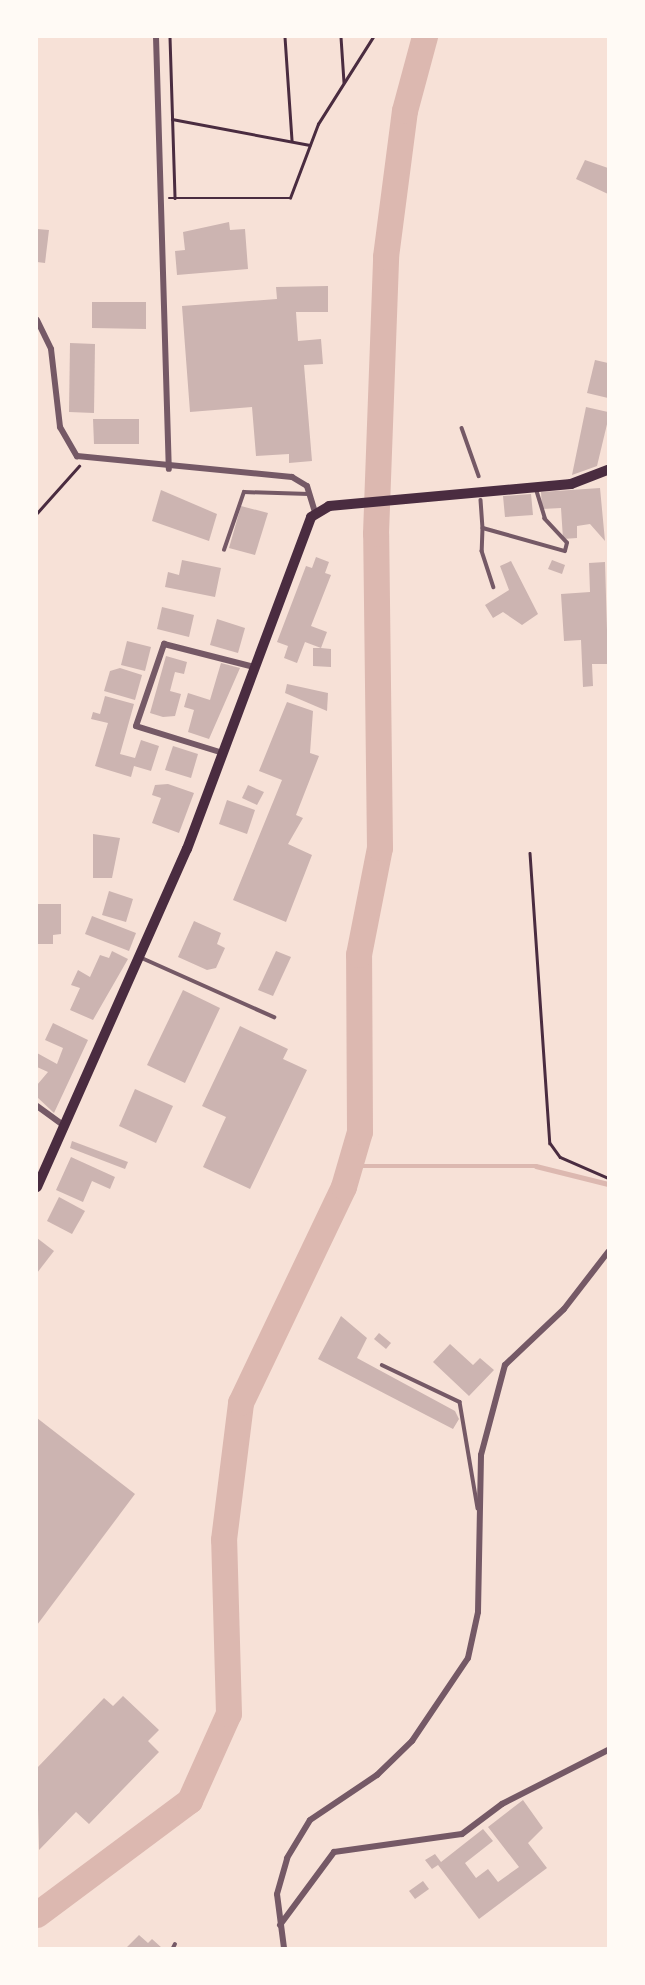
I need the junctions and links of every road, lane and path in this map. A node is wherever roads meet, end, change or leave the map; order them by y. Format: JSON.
{"nodes":[{"id":1,"x":156,"y":37,"type":"edge"},
{"id":2,"x":170,"y":37,"type":"edge"},
{"id":3,"x":285,"y":37,"type":"edge"},
{"id":4,"x":341,"y":37,"type":"edge"},
{"id":5,"x":373,"y":37,"type":"edge"},
{"id":6,"x":344,"y":83,"type":"junction"},
{"id":7,"x":172,"y":119,"type":"junction"},
{"id":8,"x":292,"y":141,"type":"junction"},
{"id":9,"x":310,"y":145,"type":"junction"},
{"id":10,"x":162,"y":198,"type":"junction"},
{"id":11,"x":175,"y":198,"type":"junction"},
{"id":12,"x":37,"y":320,"type":"edge"},
{"id":13,"x":462,"y":428,"type":"dead end"},
{"id":14,"x":89,"y":461,"type":"junction"},
{"id":15,"x":169,"y":469,"type":"junction"},
{"id":16,"x":608,"y":470,"type":"edge"},
{"id":17,"x":479,"y":476,"type":"dead end"},
{"id":18,"x":536,"y":487,"type":"junction"},
{"id":19,"x":311,"y":494,"type":"junction"},
{"id":20,"x":481,"y":500,"type":"dead end"},
{"id":21,"x":37,"y":513,"type":"edge"},
{"id":22,"x":315,"y":513,"type":"junction"},
{"id":23,"x":483,"y":528,"type":"junction"},
{"id":24,"x":224,"y":550,"type":"dead end"},
{"id":25,"x":494,"y":587,"type":"dead end"},
{"id":26,"x":254,"y":667,"type":"junction"},
{"id":27,"x":223,"y":753,"type":"junction"},
{"id":28,"x":530,"y":853,"type":"dead end"},
{"id":29,"x":140,"y":957,"type":"junction"},
{"id":30,"x":274,"y":1017,"type":"dead end"},
{"id":31,"x":37,"y":1107,"type":"edge"},
{"id":32,"x":66,"y":1127,"type":"junction"},
{"id":33,"x":608,"y":1178,"type":"edge"},
{"id":34,"x":37,"y":1187,"type":"edge"},
{"id":35,"x":608,"y":1252,"type":"edge"},
{"id":36,"x":382,"y":1365,"type":"dead end"},
{"id":37,"x":482,"y":1520,"type":"junction"},
{"id":38,"x":608,"y":1750,"type":"edge"},
{"id":39,"x":279,"y":1926,"type":"junction"},
{"id":40,"x":284,"y":1948,"type":"edge"}],
"edges":[{"from":1,"to":10,"type":"street"},
{"from":2,"to":7,"type":"path"},
{"from":3,"to":8,"type":"path"},
{"from":4,"to":6,"type":"path"},
{"from":5,"to":6,"type":"path"},
{"from":6,"to":9,"type":"path"},
{"from":7,"to":8,"type":"path"},
{"from":7,"to":11,"type":"path"},
{"from":8,"to":9,"type":"path"},
{"from":9,"to":11,"type":"path"},
{"from":10,"to":11,"type":"path"},
{"from":10,"to":15,"type":"street"},
{"from":12,"to":14,"type":"street"},
{"from":13,"to":17,"type":"lane"},
{"from":14,"to":15,"type":"street"},
{"from":14,"to":21,"type":"path"},
{"from":15,"to":19,"type":"street"},
{"from":16,"to":18,"type":"main road"},
{"from":18,"to":22,"type":"main road"},
{"from":18,"to":23,"type":"lane"},
{"from":19,"to":22,"type":"street"},
{"from":19,"to":24,"type":"lane"},
{"from":20,"to":23,"type":"lane"},
{"from":22,"to":26,"type":"main road"},
{"from":23,"to":25,"type":"lane"},
{"from":26,"to":27,"type":"main road"},
{"from":26,"to":27,"type":"street"},
{"from":27,"to":29,"type":"main road"},
{"from":28,"to":33,"type":"path"},
{"from":29,"to":30,"type":"lane"},
{"from":29,"to":32,"type":"main road"},
{"from":31,"to":32,"type":"street"},
{"from":32,"to":34,"type":"main road"},
{"from":35,"to":37,"type":"street"},
{"from":36,"to":37,"type":"lane"},
{"from":37,"to":39,"type":"street"},
{"from":38,"to":39,"type":"street"},
{"from":39,"to":40,"type":"street"}]}
